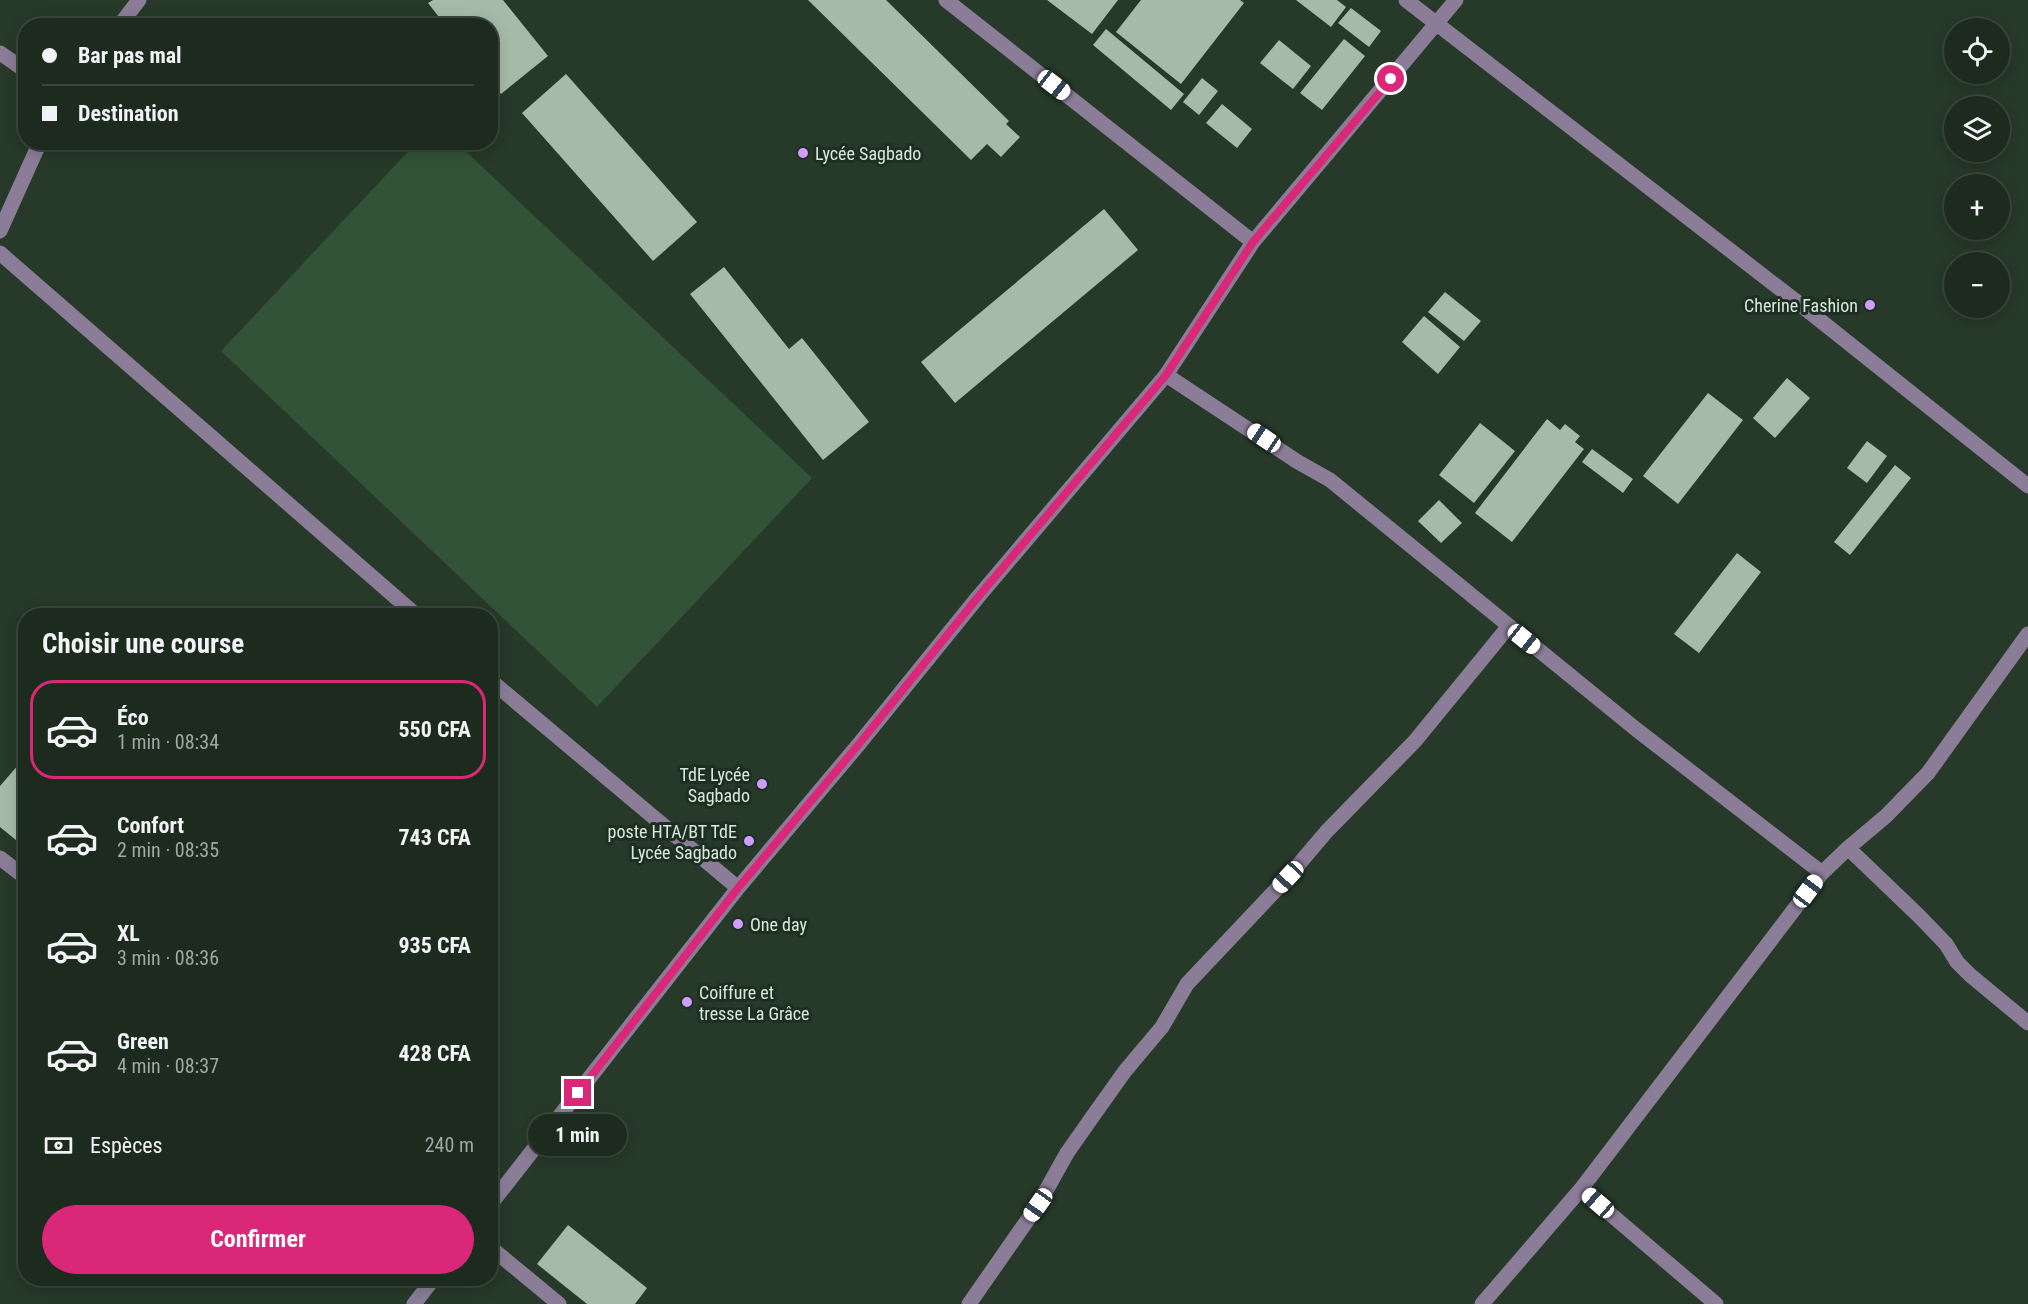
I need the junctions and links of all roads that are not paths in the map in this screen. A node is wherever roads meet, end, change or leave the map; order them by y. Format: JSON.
{"nodes":[{"id":1,"x":139,"y":0,"type":"edge"},
{"id":2,"x":946,"y":0,"type":"edge"},
{"id":3,"x":1406,"y":0,"type":"edge"},
{"id":4,"x":1456,"y":0,"type":"edge"},
{"id":5,"x":124,"y":18,"type":"edge"},
{"id":6,"x":1437,"y":25,"type":"junction"},
{"id":7,"x":0,"y":52,"type":"edge"},
{"id":8,"x":18,"y":65,"type":"edge"},
{"id":9,"x":36,"y":150,"type":"edge"},
{"id":10,"x":0,"y":231,"type":"edge"},
{"id":11,"x":1253,"y":242,"type":"junction"},
{"id":12,"x":0,"y":253,"type":"edge"},
{"id":13,"x":1166,"y":375,"type":"junction"},
{"id":14,"x":2028,"y":486,"type":"edge"},
{"id":15,"x":408,"y":608,"type":"edge"},
{"id":16,"x":1509,"y":626,"type":"junction"},
{"id":17,"x":2028,"y":634,"type":"edge"},
{"id":18,"x":498,"y":687,"type":"edge"},
{"id":19,"x":1848,"y":848,"type":"junction"},
{"id":20,"x":0,"y":858,"type":"edge"},
{"id":21,"x":18,"y":872,"type":"edge"},
{"id":22,"x":1822,"y":873,"type":"junction"},
{"id":23,"x":738,"y":888,"type":"junction"},
{"id":24,"x":2028,"y":1023,"type":"edge"},
{"id":25,"x":1581,"y":1189,"type":"junction"},
{"id":26,"x":498,"y":1195,"type":"edge"},
{"id":27,"x":498,"y":1254,"type":"edge"},
{"id":28,"x":428,"y":1286,"type":"edge"},
{"id":29,"x":414,"y":1304,"type":"edge"},
{"id":30,"x":560,"y":1304,"type":"edge"},
{"id":31,"x":969,"y":1304,"type":"edge"},
{"id":32,"x":1482,"y":1304,"type":"edge"},
{"id":33,"x":1716,"y":1304,"type":"edge"}],
"edges":[{"from":1,"to":5,"type":"street"},
{"from":2,"to":11,"type":"street"},
{"from":3,"to":6,"type":"street"},
{"from":4,"to":6,"type":"street"},
{"from":6,"to":11,"type":"street"},
{"from":6,"to":14,"type":"street"},
{"from":7,"to":8,"type":"street"},
{"from":9,"to":10,"type":"street"},
{"from":11,"to":13,"type":"street"},
{"from":12,"to":15,"type":"street"},
{"from":13,"to":16,"type":"street"},
{"from":13,"to":23,"type":"street"},
{"from":16,"to":22,"type":"street"},
{"from":16,"to":31,"type":"street"},
{"from":17,"to":19,"type":"street"},
{"from":18,"to":23,"type":"street"},
{"from":19,"to":22,"type":"street"},
{"from":19,"to":24,"type":"street"},
{"from":20,"to":21,"type":"street"},
{"from":22,"to":25,"type":"street"},
{"from":23,"to":26,"type":"street"},
{"from":25,"to":32,"type":"street"},
{"from":25,"to":33,"type":"street"},
{"from":27,"to":30,"type":"street"},
{"from":28,"to":29,"type":"street"}]}
